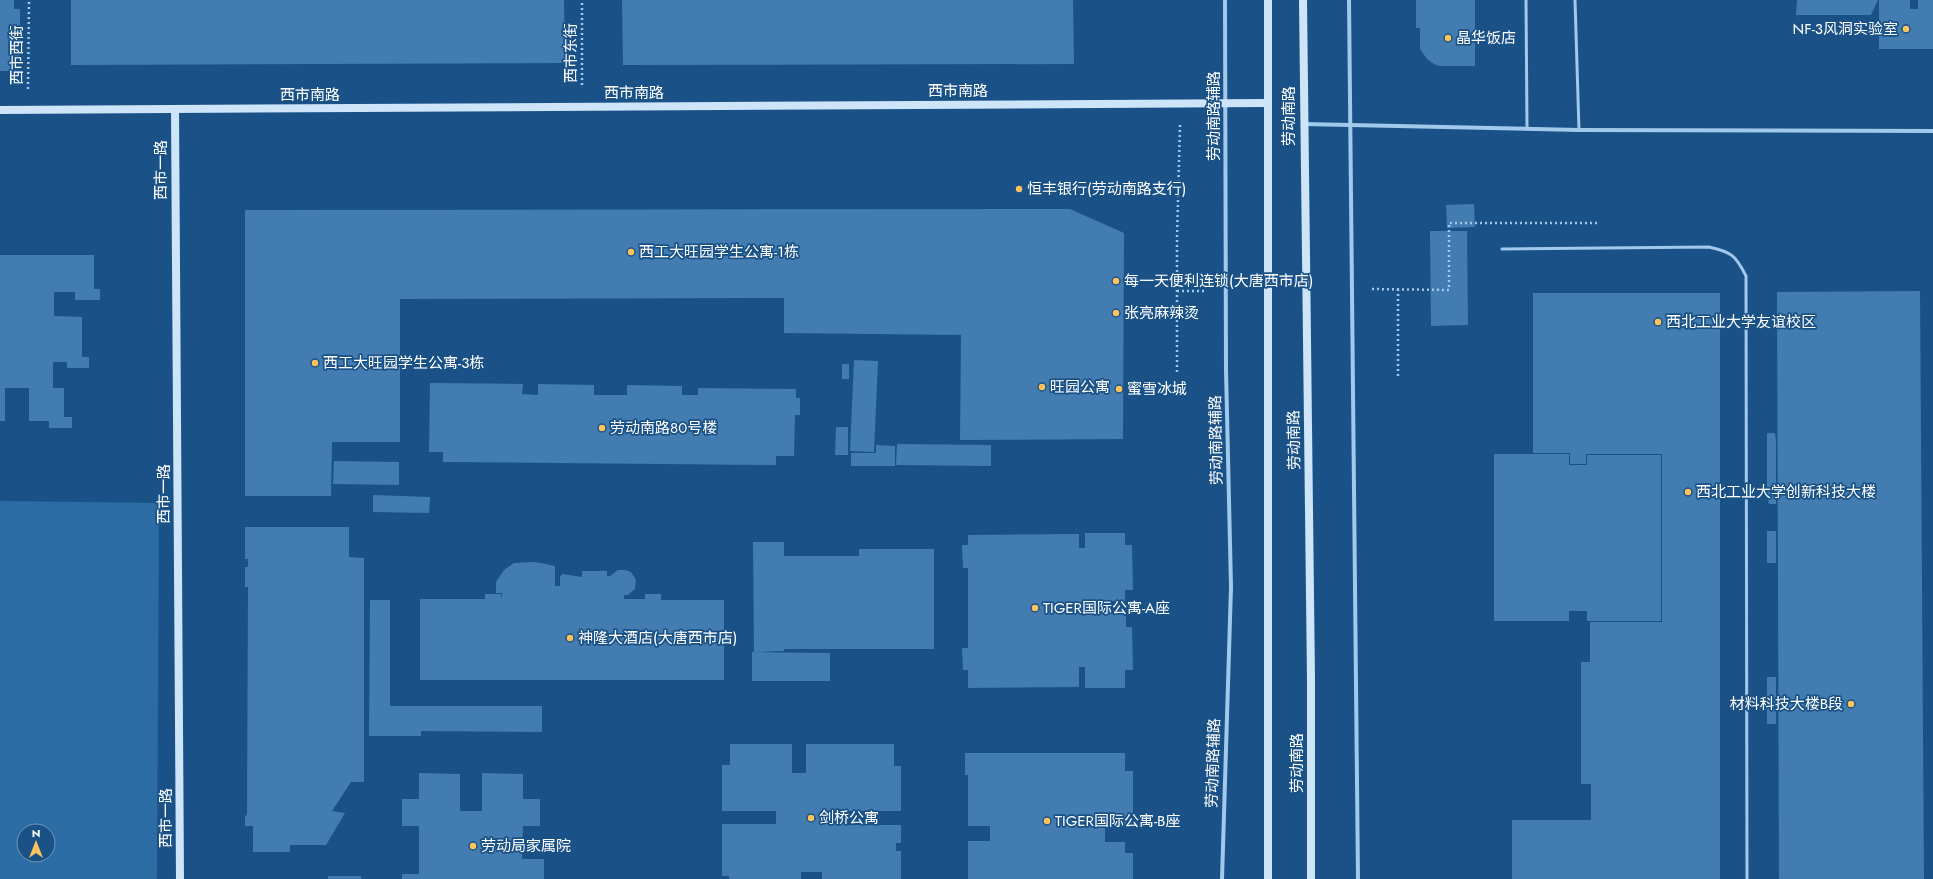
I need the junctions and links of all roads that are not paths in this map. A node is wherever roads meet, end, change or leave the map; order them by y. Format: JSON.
{"nodes":[{"id":1,"x":1225,"y":0,"type":"edge"},
{"id":2,"x":1268,"y":0,"type":"edge"},
{"id":3,"x":1303,"y":0,"type":"edge"},
{"id":4,"x":1349,"y":0,"type":"edge"},
{"id":5,"x":1526,"y":0,"type":"edge"},
{"id":6,"x":1576,"y":0,"type":"edge"},
{"id":7,"x":1226,"y":103,"type":"junction"},
{"id":8,"x":1267,"y":103,"type":"junction"},
{"id":9,"x":0,"y":110,"type":"edge"},
{"id":10,"x":175,"y":110,"type":"junction"},
{"id":11,"x":1303,"y":124,"type":"junction"},
{"id":12,"x":1350,"y":125,"type":"junction"},
{"id":13,"x":1527,"y":129,"type":"junction"},
{"id":14,"x":1579,"y":130,"type":"junction"},
{"id":15,"x":1933,"y":131,"type":"edge"},
{"id":16,"x":1502,"y":249,"type":"dead end"},
{"id":17,"x":180,"y":879,"type":"edge"},
{"id":18,"x":1222,"y":879,"type":"edge"},
{"id":19,"x":1268,"y":879,"type":"edge"},
{"id":20,"x":1311,"y":879,"type":"edge"},
{"id":21,"x":1358,"y":879,"type":"edge"},
{"id":22,"x":1747,"y":879,"type":"edge"}],
"edges":[{"from":1,"to":7,"type":"street","name":"劳动南路辅路"},
{"from":2,"to":8,"type":"street","name":"劳动南路"},
{"from":3,"to":11,"type":"street","name":"劳动南路"},
{"from":4,"to":12,"type":"street"},
{"from":5,"to":13,"type":"lane"},
{"from":6,"to":14,"type":"lane"},
{"from":7,"to":8,"type":"street","name":"西市南路"},
{"from":7,"to":10,"type":"street","name":"西市南路"},
{"from":7,"to":18,"type":"street","name":"劳动南路辅路"},
{"from":8,"to":19,"type":"street","name":"劳动南路"},
{"from":9,"to":10,"type":"street","name":"西市南路"},
{"from":10,"to":17,"type":"street","name":"西市一路"},
{"from":11,"to":12,"type":"street"},
{"from":11,"to":20,"type":"street","name":"劳动南路"},
{"from":12,"to":13,"type":"street"},
{"from":12,"to":21,"type":"street"},
{"from":13,"to":14,"type":"street"},
{"from":14,"to":15,"type":"street"},
{"from":16,"to":22,"type":"lane"}]}
